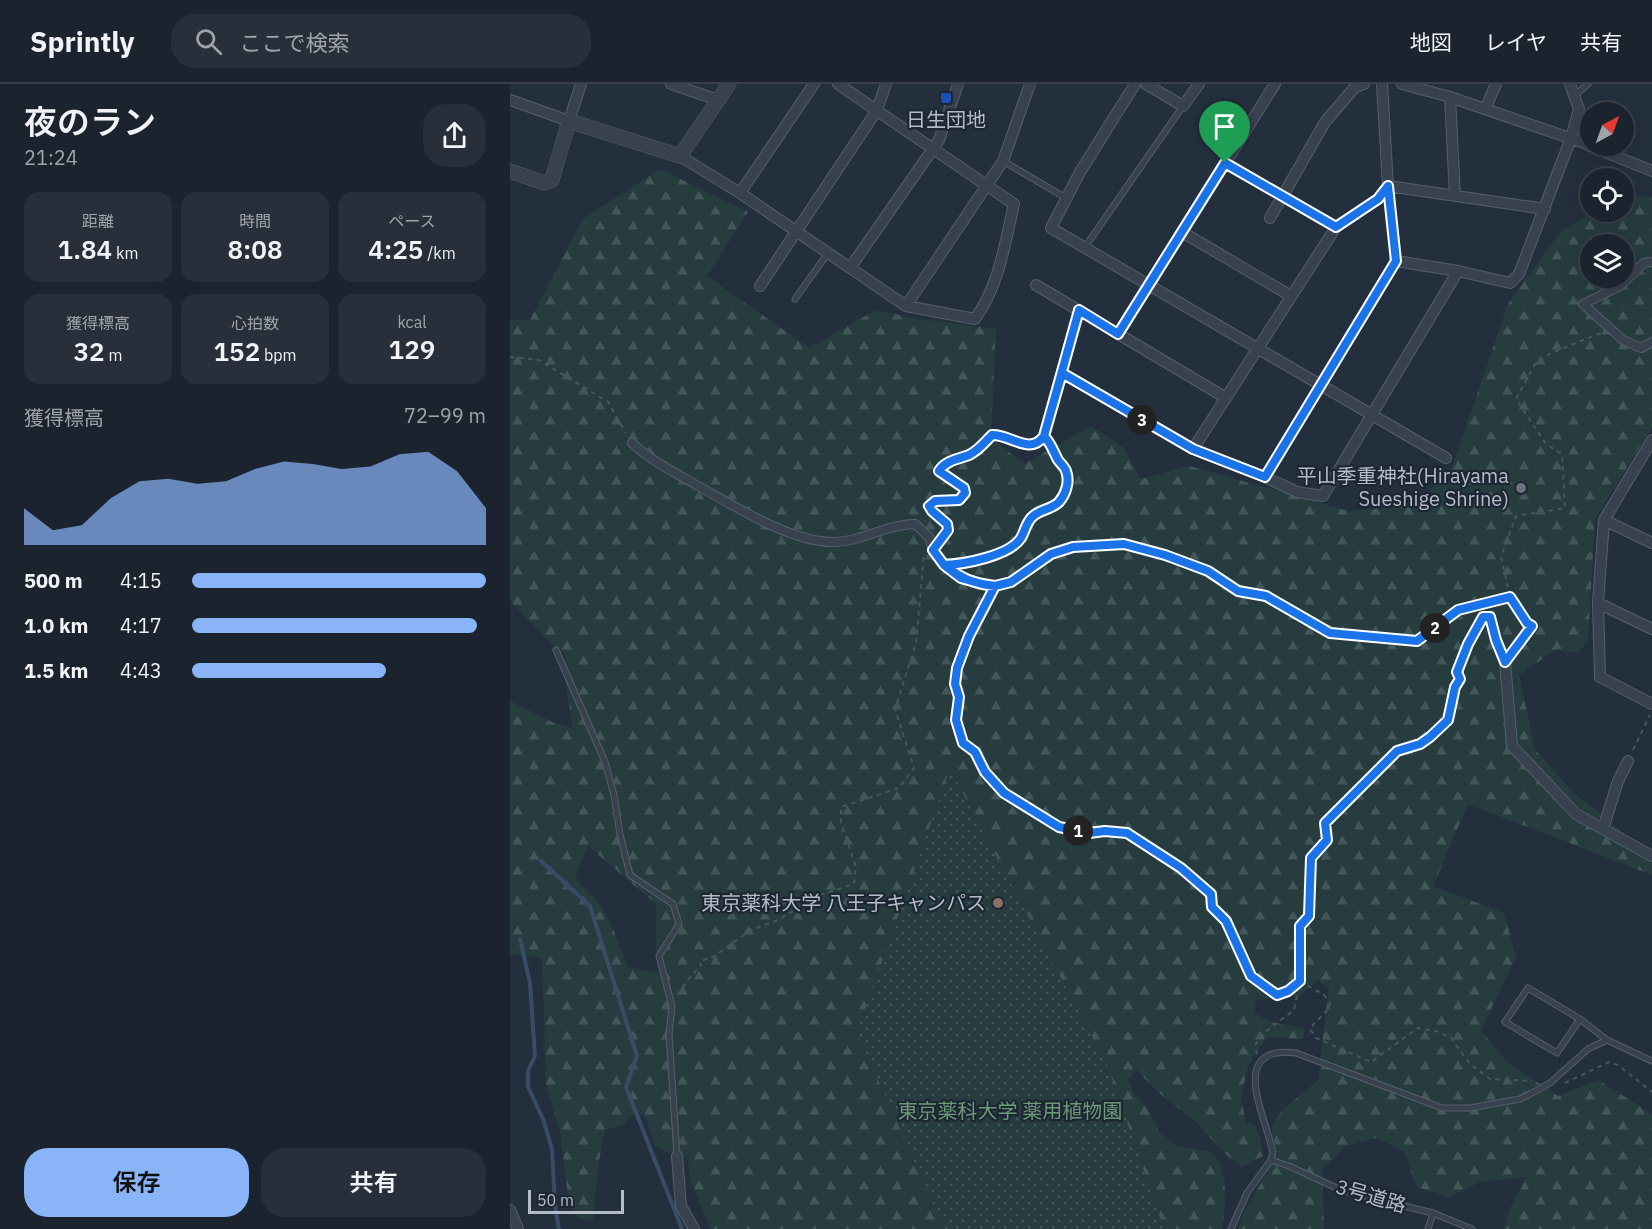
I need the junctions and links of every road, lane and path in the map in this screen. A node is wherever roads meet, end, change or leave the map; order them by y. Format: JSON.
{"nodes":[{"id":1,"x":581,"y":84,"type":"edge"},
{"id":2,"x":671,"y":84,"type":"edge"},
{"id":3,"x":729,"y":84,"type":"edge"},
{"id":4,"x":814,"y":84,"type":"edge"},
{"id":5,"x":838,"y":84,"type":"edge"},
{"id":6,"x":886,"y":84,"type":"edge"},
{"id":7,"x":958,"y":84,"type":"edge"},
{"id":8,"x":1030,"y":84,"type":"edge"},
{"id":9,"x":1135,"y":84,"type":"edge"},
{"id":10,"x":1146,"y":84,"type":"edge"},
{"id":11,"x":1199,"y":84,"type":"edge"},
{"id":12,"x":1275,"y":84,"type":"edge"},
{"id":13,"x":1364,"y":84,"type":"edge"},
{"id":14,"x":1382,"y":84,"type":"edge"},
{"id":15,"x":1402,"y":84,"type":"edge"},
{"id":16,"x":1496,"y":84,"type":"edge"},
{"id":17,"x":1570,"y":84,"type":"edge"},
{"id":18,"x":1588,"y":84,"type":"edge"},
{"id":19,"x":1575,"y":96,"type":"junction"},
{"id":20,"x":1450,"y":97,"type":"junction"},
{"id":21,"x":510,"y":100,"type":"edge"},
{"id":22,"x":718,"y":100,"type":"junction"},
{"id":23,"x":1184,"y":106,"type":"junction"},
{"id":24,"x":1485,"y":109,"type":"junction"},
{"id":25,"x":877,"y":110,"type":"junction"},
{"id":26,"x":569,"y":121,"type":"junction"},
{"id":27,"x":1571,"y":138,"type":"junction"},
{"id":28,"x":1580,"y":141,"type":"edge"},
{"id":29,"x":933,"y":148,"type":"junction"},
{"id":30,"x":680,"y":156,"type":"junction"},
{"id":31,"x":1617,"y":156,"type":"edge"},
{"id":32,"x":1003,"y":161,"type":"junction"},
{"id":33,"x":1225,"y":163,"type":"junction"},
{"id":34,"x":510,"y":171,"type":"edge"},
{"id":35,"x":1652,"y":171,"type":"edge"},
{"id":36,"x":987,"y":186,"type":"junction"},
{"id":37,"x":1388,"y":186,"type":"junction"},
{"id":38,"x":740,"y":193,"type":"junction"},
{"id":39,"x":1455,"y":196,"type":"junction"},
{"id":40,"x":1283,"y":197,"type":"junction"},
{"id":41,"x":1066,"y":198,"type":"junction"},
{"id":42,"x":1545,"y":209,"type":"junction"},
{"id":43,"x":1270,"y":218,"type":"dead end"},
{"id":44,"x":1336,"y":227,"type":"junction"},
{"id":45,"x":796,"y":231,"type":"junction"},
{"id":46,"x":1182,"y":232,"type":"junction"},
{"id":47,"x":1085,"y":247,"type":"junction"},
{"id":48,"x":828,"y":253,"type":"junction"},
{"id":49,"x":1396,"y":261,"type":"junction"},
{"id":50,"x":1652,"y":262,"type":"edge"},
{"id":51,"x":850,"y":268,"type":"junction"},
{"id":52,"x":1458,"y":271,"type":"junction"},
{"id":53,"x":1036,"y":285,"type":"dead end"},
{"id":54,"x":1149,"y":285,"type":"junction"},
{"id":55,"x":760,"y":286,"type":"dead end"},
{"id":56,"x":1292,"y":296,"type":"junction"},
{"id":57,"x":795,"y":299,"type":"dead end"},
{"id":58,"x":906,"y":306,"type":"junction"},
{"id":59,"x":1079,"y":310,"type":"junction"},
{"id":60,"x":1609,"y":329,"type":"junction"},
{"id":61,"x":1118,"y":334,"type":"junction"},
{"id":62,"x":1652,"y":342,"type":"edge"},
{"id":63,"x":1258,"y":348,"type":"junction"},
{"id":64,"x":510,"y":357,"type":"edge"},
{"id":65,"x":1062,"y":373,"type":"junction"},
{"id":66,"x":1322,"y":386,"type":"junction"},
{"id":67,"x":1226,"y":398,"type":"junction"},
{"id":68,"x":1371,"y":415,"type":"junction"},
{"id":69,"x":1044,"y":436,"type":"junction"},
{"id":70,"x":1652,"y":440,"type":"edge"},
{"id":71,"x":632,"y":443,"type":"joint"},
{"id":72,"x":1193,"y":449,"type":"junction"},
{"id":73,"x":1446,"y":458,"type":"dead end"},
{"id":74,"x":1640,"y":460,"type":"junction"},
{"id":75,"x":1652,"y":466,"type":"edge"},
{"id":76,"x":1265,"y":477,"type":"junction"},
{"id":77,"x":1604,"y":520,"type":"junction"},
{"id":78,"x":925,"y":533,"type":"junction"},
{"id":79,"x":1652,"y":543,"type":"edge"},
{"id":80,"x":933,"y":550,"type":"junction"},
{"id":81,"x":944,"y":565,"type":"junction"},
{"id":82,"x":995,"y":586,"type":"junction"},
{"id":83,"x":1510,"y":597,"type":"junction"},
{"id":84,"x":1598,"y":603,"type":"junction"},
{"id":85,"x":1532,"y":626,"type":"joint"},
{"id":86,"x":1652,"y":629,"type":"edge"},
{"id":87,"x":556,"y":650,"type":"dead end"},
{"id":88,"x":1505,"y":662,"type":"junction"},
{"id":89,"x":1652,"y":705,"type":"edge"},
{"id":90,"x":1652,"y":710,"type":"edge"},
{"id":91,"x":1628,"y":761,"type":"joint"},
{"id":92,"x":1603,"y":829,"type":"junction"},
{"id":93,"x":1652,"y":856,"type":"edge"},
{"id":94,"x":1300,"y":981,"type":"junction"},
{"id":95,"x":672,"y":1006,"type":"junction"},
{"id":96,"x":1580,"y":1019,"type":"junction"},
{"id":97,"x":1607,"y":1040,"type":"junction"},
{"id":98,"x":1652,"y":1061,"type":"edge"},
{"id":99,"x":1259,"y":1065,"type":"junction"},
{"id":100,"x":1550,"y":1083,"type":"junction"},
{"id":101,"x":1652,"y":1092,"type":"edge"},
{"id":102,"x":677,"y":1156,"type":"joint"},
{"id":103,"x":1271,"y":1160,"type":"junction"},
{"id":104,"x":510,"y":1210,"type":"edge"},
{"id":105,"x":1433,"y":1213,"type":"junction"},
{"id":106,"x":518,"y":1229,"type":"edge"},
{"id":107,"x":694,"y":1229,"type":"edge"},
{"id":108,"x":1231,"y":1229,"type":"edge"},
{"id":109,"x":1428,"y":1229,"type":"edge"},
{"id":110,"x":1472,"y":1229,"type":"edge"}],
"edges":[{"from":1,"to":26,"type":"street"},
{"from":2,"to":22,"type":"street"},
{"from":3,"to":22,"type":"street"},
{"from":4,"to":38,"type":"street"},
{"from":5,"to":25,"type":"street"},
{"from":6,"to":25,"type":"street"},
{"from":7,"to":29,"type":"street"},
{"from":8,"to":32,"type":"street"},
{"from":9,"to":41,"type":"street"},
{"from":10,"to":23,"type":"street"},
{"from":11,"to":23,"type":"street"},
{"from":12,"to":33,"type":"street"},
{"from":13,"to":40,"type":"street"},
{"from":14,"to":37,"type":"street"},
{"from":15,"to":20,"type":"street"},
{"from":16,"to":24,"type":"street"},
{"from":17,"to":19,"type":"street"},
{"from":18,"to":19,"type":"lane"},
{"from":19,"to":27,"type":"street"},
{"from":20,"to":24,"type":"street"},
{"from":20,"to":39,"type":"street"},
{"from":21,"to":26,"type":"street"},
{"from":22,"to":30,"type":"street"},
{"from":23,"to":47,"type":"lane"},
{"from":24,"to":27,"type":"street"},
{"from":25,"to":29,"type":"street"},
{"from":25,"to":45,"type":"street"},
{"from":26,"to":30,"type":"street"},
{"from":26,"to":34,"type":"street"},
{"from":27,"to":28,"type":"street"},
{"from":27,"to":42,"type":"street"},
{"from":29,"to":36,"type":"street"},
{"from":29,"to":51,"type":"street"},
{"from":30,"to":38,"type":"street"},
{"from":31,"to":35,"type":"street"},
{"from":32,"to":36,"type":"street"},
{"from":32,"to":41,"type":"lane"},
{"from":33,"to":40,"type":"street"},
{"from":33,"to":46,"type":"street"},
{"from":36,"to":58,"type":"street"},
{"from":36,"to":58,"type":"street"},
{"from":37,"to":39,"type":"street"},
{"from":37,"to":44,"type":"street"},
{"from":37,"to":49,"type":"street"},
{"from":38,"to":45,"type":"street"},
{"from":39,"to":42,"type":"street"},
{"from":40,"to":43,"type":"street"},
{"from":40,"to":44,"type":"street"},
{"from":41,"to":47,"type":"street"},
{"from":42,"to":52,"type":"street"},
{"from":44,"to":56,"type":"street"},
{"from":45,"to":48,"type":"street"},
{"from":45,"to":55,"type":"street"},
{"from":46,"to":54,"type":"street"},
{"from":46,"to":56,"type":"street"},
{"from":47,"to":54,"type":"street"},
{"from":48,"to":51,"type":"street"},
{"from":48,"to":57,"type":"lane"},
{"from":49,"to":52,"type":"street"},
{"from":49,"to":66,"type":"street"},
{"from":50,"to":60,"type":"street"},
{"from":51,"to":58,"type":"street"},
{"from":52,"to":68,"type":"street"},
{"from":53,"to":59,"type":"street"},
{"from":54,"to":61,"type":"street"},
{"from":54,"to":63,"type":"street"},
{"from":56,"to":63,"type":"street"},
{"from":59,"to":61,"type":"street"},
{"from":59,"to":65,"type":"street"},
{"from":60,"to":62,"type":"street"},
{"from":60,"to":83,"type":"path"},
{"from":61,"to":67,"type":"street"},
{"from":63,"to":66,"type":"street"},
{"from":63,"to":67,"type":"street"},
{"from":64,"to":71,"type":"path"},
{"from":65,"to":69,"type":"street"},
{"from":65,"to":72,"type":"street"},
{"from":66,"to":68,"type":"street"},
{"from":66,"to":76,"type":"street"},
{"from":67,"to":72,"type":"street"},
{"from":68,"to":73,"type":"street"},
{"from":68,"to":76,"type":"street"},
{"from":69,"to":80,"type":"street"},
{"from":69,"to":81,"type":"path"},
{"from":70,"to":74,"type":"street"},
{"from":71,"to":78,"type":"street"},
{"from":72,"to":76,"type":"street"},
{"from":74,"to":75,"type":"street"},
{"from":74,"to":77,"type":"street"},
{"from":77,"to":79,"type":"street"},
{"from":77,"to":84,"type":"street"},
{"from":78,"to":80,"type":"street"},
{"from":78,"to":95,"type":"path"},
{"from":80,"to":81,"type":"path"},
{"from":81,"to":82,"type":"path"},
{"from":82,"to":83,"type":"path"},
{"from":82,"to":94,"type":"path"},
{"from":83,"to":85,"type":"path"},
{"from":84,"to":86,"type":"street"},
{"from":84,"to":89,"type":"street"},
{"from":85,"to":88,"type":"street"},
{"from":87,"to":95,"type":"lane"},
{"from":88,"to":92,"type":"street"},
{"from":88,"to":94,"type":"path"},
{"from":90,"to":91,"type":"path"},
{"from":91,"to":92,"type":"street"},
{"from":92,"to":93,"type":"street"},
{"from":94,"to":99,"type":"path"},
{"from":94,"to":100,"type":"path"},
{"from":95,"to":102,"type":"lane"},
{"from":96,"to":96,"type":"lane"},
{"from":96,"to":97,"type":"lane"},
{"from":97,"to":98,"type":"lane"},
{"from":97,"to":100,"type":"lane"},
{"from":99,"to":100,"type":"lane"},
{"from":99,"to":103,"type":"lane"},
{"from":100,"to":101,"type":"path"},
{"from":102,"to":107,"type":"street"},
{"from":103,"to":105,"type":"lane","name":"3号道路"},
{"from":103,"to":108,"type":"lane"},
{"from":104,"to":106,"type":"street"},
{"from":105,"to":109,"type":"lane"},
{"from":105,"to":110,"type":"lane","name":"3号道路"}]}
